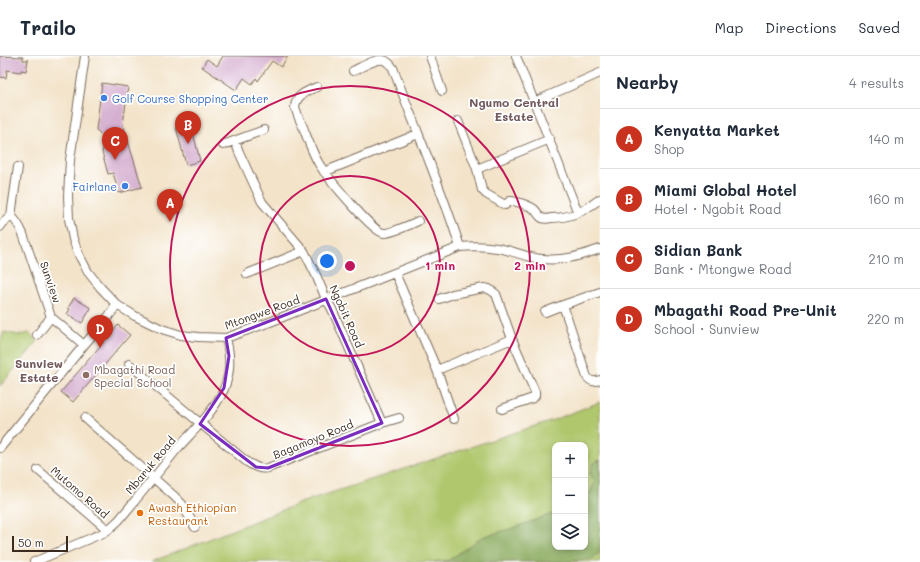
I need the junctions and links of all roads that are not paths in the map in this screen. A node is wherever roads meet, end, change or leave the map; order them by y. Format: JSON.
{"nodes":[{"id":1,"x":85,"y":56,"type":"edge"},
{"id":2,"x":430,"y":56,"type":"edge"},
{"id":3,"x":516,"y":56,"type":"edge"},
{"id":4,"x":353,"y":71,"type":"dead end"},
{"id":5,"x":600,"y":73,"type":"edge"},
{"id":6,"x":317,"y":87,"type":"dead end"},
{"id":7,"x":442,"y":91,"type":"dead end"},
{"id":8,"x":534,"y":102,"type":"junction"},
{"id":9,"x":458,"y":122,"type":"dead end"},
{"id":10,"x":264,"y":130,"type":"dead end"},
{"id":11,"x":418,"y":134,"type":"junction"},
{"id":12,"x":550,"y":139,"type":"junction"},
{"id":13,"x":235,"y":141,"type":"junction"},
{"id":14,"x":223,"y":145,"type":"dead end"},
{"id":15,"x":18,"y":167,"type":"dead end"},
{"id":16,"x":476,"y":169,"type":"junction"},
{"id":17,"x":324,"y":172,"type":"junction"},
{"id":18,"x":600,"y":199,"type":"edge"},
{"id":19,"x":578,"y":214,"type":"junction"},
{"id":20,"x":11,"y":216,"type":"junction"},
{"id":21,"x":418,"y":221,"type":"dead end"},
{"id":22,"x":0,"y":227,"type":"edge"},
{"id":23,"x":460,"y":246,"type":"junction"},
{"id":24,"x":600,"y":249,"type":"edge"},
{"id":25,"x":304,"y":251,"type":"junction"},
{"id":26,"x":395,"y":273,"type":"junction"},
{"id":27,"x":247,"y":274,"type":"dead end"},
{"id":28,"x":600,"y":292,"type":"edge"},
{"id":29,"x":326,"y":299,"type":"junction"},
{"id":30,"x":439,"y":299,"type":"dead end"},
{"id":31,"x":117,"y":305,"type":"junction"},
{"id":32,"x":563,"y":306,"type":"junction"},
{"id":33,"x":545,"y":312,"type":"dead end"},
{"id":34,"x":51,"y":317,"type":"junction"},
{"id":35,"x":37,"y":335,"type":"dead end"},
{"id":36,"x":226,"y":338,"type":"junction"},
{"id":37,"x":512,"y":339,"type":"junction"},
{"id":38,"x":84,"y":345,"type":"junction"},
{"id":39,"x":129,"y":364,"type":"dead end"},
{"id":40,"x":436,"y":370,"type":"junction"},
{"id":41,"x":600,"y":380,"type":"edge"},
{"id":42,"x":502,"y":409,"type":"dead end"},
{"id":43,"x":85,"y":418,"type":"dead end"},
{"id":44,"x":399,"y":418,"type":"dead end"},
{"id":45,"x":454,"y":419,"type":"dead end"},
{"id":46,"x":382,"y":423,"type":"junction"},
{"id":47,"x":200,"y":424,"type":"junction"},
{"id":48,"x":0,"y":448,"type":"edge"},
{"id":49,"x":38,"y":470,"type":"dead end"},
{"id":50,"x":154,"y":478,"type":"junction"},
{"id":51,"x":195,"y":527,"type":"dead end"},
{"id":52,"x":108,"y":530,"type":"junction"},
{"id":53,"x":34,"y":562,"type":"edge"}],
"edges":[{"from":1,"to":31,"type":"street","name":"Mtongwe Road"},
{"from":2,"to":7,"type":"street"},
{"from":3,"to":8,"type":"street"},
{"from":4,"to":11,"type":"street"},
{"from":5,"to":8,"type":"street"},
{"from":6,"to":17,"type":"street"},
{"from":8,"to":12,"type":"street"},
{"from":9,"to":16,"type":"street"},
{"from":10,"to":13,"type":"street"},
{"from":11,"to":17,"type":"street"},
{"from":11,"to":23,"type":"street"},
{"from":12,"to":16,"type":"street"},
{"from":12,"to":19,"type":"street"},
{"from":13,"to":14,"type":"street"},
{"from":13,"to":25,"type":"street","name":"Ngobit Road"},
{"from":15,"to":20,"type":"street"},
{"from":16,"to":19,"type":"street"},
{"from":17,"to":21,"type":"street"},
{"from":18,"to":19,"type":"street"},
{"from":20,"to":22,"type":"street"},
{"from":20,"to":34,"type":"street","name":"Sunview"},
{"from":23,"to":24,"type":"street","name":"Mtongwe Road"},
{"from":23,"to":26,"type":"street","name":"Mtongwe Road"},
{"from":25,"to":27,"type":"street"},
{"from":25,"to":29,"type":"street","name":"Ngobit Road"},
{"from":26,"to":29,"type":"street","name":"Mtongwe Road"},
{"from":26,"to":40,"type":"street"},
{"from":28,"to":32,"type":"street"},
{"from":29,"to":36,"type":"street","name":"Mtongwe Road"},
{"from":29,"to":46,"type":"street","name":"Ngobit Road"},
{"from":30,"to":37,"type":"street"},
{"from":31,"to":36,"type":"street","name":"Mtongwe Road"},
{"from":31,"to":38,"type":"street"},
{"from":32,"to":33,"type":"street"},
{"from":32,"to":41,"type":"street"},
{"from":34,"to":35,"type":"street"},
{"from":34,"to":38,"type":"street","name":"Sunview"},
{"from":36,"to":47,"type":"street","name":"Mbaruk Road"},
{"from":37,"to":40,"type":"street"},
{"from":37,"to":42,"type":"street"},
{"from":38,"to":48,"type":"street"},
{"from":39,"to":47,"type":"street","name":"Bagamoyo Road"},
{"from":40,"to":45,"type":"street"},
{"from":43,"to":50,"type":"street"},
{"from":44,"to":46,"type":"street","name":"Bagamoyo Road"},
{"from":46,"to":47,"type":"street","name":"Bagamoyo Road"},
{"from":47,"to":50,"type":"street","name":"Mbaruk Road"},
{"from":49,"to":52,"type":"street","name":"Mutomo Road"},
{"from":50,"to":51,"type":"street"},
{"from":50,"to":52,"type":"street","name":"Mbaruk Road"},
{"from":52,"to":53,"type":"street","name":"Mbaruk Road"}]}
